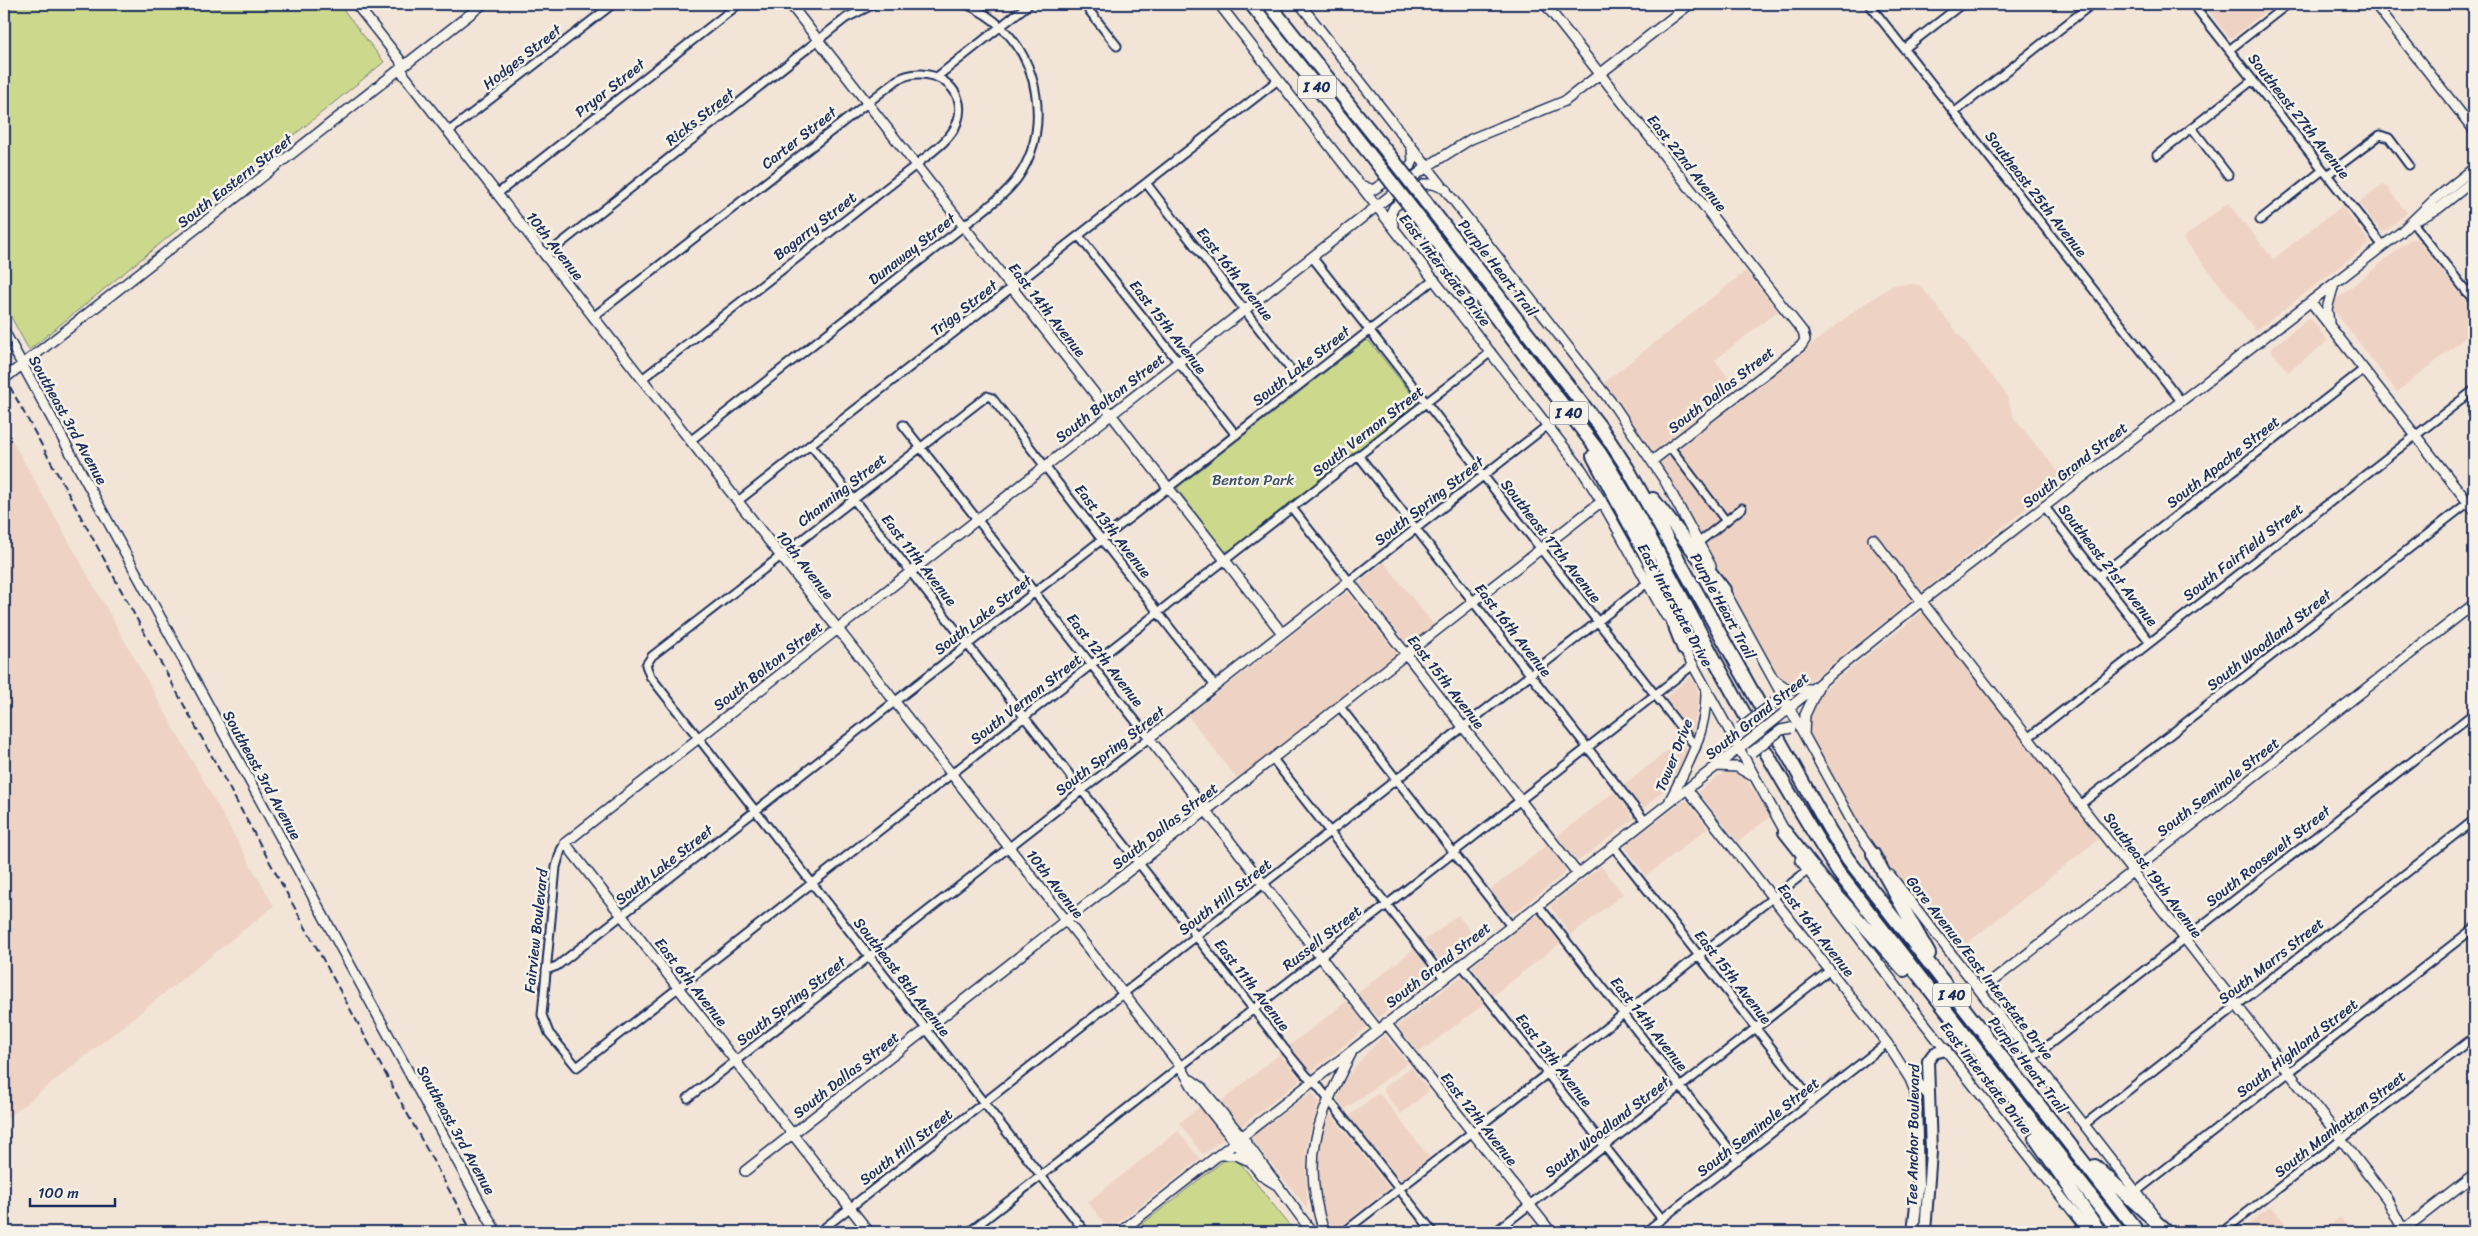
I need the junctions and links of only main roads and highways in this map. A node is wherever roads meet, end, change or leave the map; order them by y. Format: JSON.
{"nodes":[{"id":1,"x":356,"y":4,"type":"edge"},
{"id":2,"x":483,"y":4,"type":"edge"},
{"id":3,"x":790,"y":4,"type":"edge"},
{"id":4,"x":1219,"y":4,"type":"edge"},
{"id":5,"x":1251,"y":4,"type":"edge"},
{"id":6,"x":1269,"y":4,"type":"edge"},
{"id":7,"x":1300,"y":4,"type":"edge"},
{"id":8,"x":1544,"y":4,"type":"edge"},
{"id":9,"x":1690,"y":4,"type":"edge"},
{"id":10,"x":2376,"y":4,"type":"edge"},
{"id":11,"x":402,"y":68,"type":"junction"},
{"id":12,"x":1600,"y":74,"type":"junction"},
{"id":13,"x":2474,"y":130,"type":"edge"},
{"id":14,"x":1412,"y":145,"type":"junction"},
{"id":15,"x":1428,"y":166,"type":"junction"},
{"id":16,"x":2474,"y":168,"type":"edge"},
{"id":17,"x":2474,"y":180,"type":"edge"},
{"id":18,"x":1361,"y":185,"type":"junction"},
{"id":19,"x":1446,"y":189,"type":"junction"},
{"id":20,"x":1376,"y":205,"type":"junction"},
{"id":21,"x":2413,"y":223,"type":"junction"},
{"id":22,"x":1394,"y":228,"type":"junction"},
{"id":23,"x":2334,"y":284,"type":"junction"},
{"id":24,"x":2311,"y":302,"type":"junction"},
{"id":25,"x":2329,"y":325,"type":"junction"},
{"id":26,"x":4,"y":331,"type":"edge"},
{"id":27,"x":1805,"y":340,"type":"joint"},
{"id":28,"x":22,"y":364,"type":"junction"},
{"id":29,"x":4,"y":380,"type":"edge"},
{"id":30,"x":1558,"y":398,"type":"junction"},
{"id":31,"x":1111,"y":414,"type":"junction"},
{"id":32,"x":1618,"y":454,"type":"junction"},
{"id":33,"x":1652,"y":461,"type":"junction"},
{"id":34,"x":2471,"y":500,"type":"edge"},
{"id":35,"x":1602,"y":501,"type":"junction"},
{"id":36,"x":2474,"y":510,"type":"edge"},
{"id":37,"x":1873,"y":538,"type":"dead end"},
{"id":38,"x":1349,"y":581,"type":"joint"},
{"id":39,"x":1724,"y":590,"type":"junction"},
{"id":40,"x":1922,"y":600,"type":"junction"},
{"id":41,"x":2474,"y":604,"type":"edge"},
{"id":42,"x":838,"y":629,"type":"junction"},
{"id":43,"x":1282,"y":633,"type":"junction"},
{"id":44,"x":1684,"y":649,"type":"junction"},
{"id":45,"x":1406,"y":654,"type":"junction"},
{"id":46,"x":1772,"y":677,"type":"junction"},
{"id":47,"x":1816,"y":686,"type":"junction"},
{"id":48,"x":1706,"y":688,"type":"junction"},
{"id":49,"x":1780,"y":691,"type":"junction"},
{"id":50,"x":1787,"y":710,"type":"junction"},
{"id":51,"x":1724,"y":721,"type":"junction"},
{"id":52,"x":1804,"y":735,"type":"junction"},
{"id":53,"x":1149,"y":738,"type":"joint"},
{"id":54,"x":1742,"y":746,"type":"junction"},
{"id":55,"x":1748,"y":765,"type":"junction"},
{"id":56,"x":1717,"y":766,"type":"junction"},
{"id":57,"x":1756,"y":780,"type":"junction"},
{"id":58,"x":1687,"y":789,"type":"junction"},
{"id":59,"x":1669,"y":803,"type":"junction"},
{"id":60,"x":1206,"y":811,"type":"junction"},
{"id":61,"x":1785,"y":832,"type":"junction"},
{"id":62,"x":565,"y":843,"type":"joint"},
{"id":63,"x":1874,"y":854,"type":"junction"},
{"id":64,"x":2132,"y":872,"type":"junction"},
{"id":65,"x":1578,"y":874,"type":"junction"},
{"id":66,"x":1066,"y":920,"type":"junction"},
{"id":67,"x":1980,"y":991,"type":"junction"},
{"id":68,"x":1958,"y":1001,"type":"junction"},
{"id":69,"x":1386,"y":1023,"type":"junction"},
{"id":70,"x":1956,"y":1024,"type":"junction"},
{"id":71,"x":1378,"y":1030,"type":"junction"},
{"id":72,"x":1887,"y":1043,"type":"junction"},
{"id":73,"x":1354,"y":1048,"type":"junction"},
{"id":74,"x":1946,"y":1050,"type":"junction"},
{"id":75,"x":1916,"y":1094,"type":"joint"},
{"id":76,"x":1928,"y":1094,"type":"junction"},
{"id":77,"x":2010,"y":1094,"type":"junction"},
{"id":78,"x":793,"y":1135,"type":"junction"},
{"id":79,"x":2062,"y":1135,"type":"junction"},
{"id":80,"x":1238,"y":1140,"type":"junction"},
{"id":81,"x":1219,"y":1155,"type":"junction"},
{"id":82,"x":1253,"y":1165,"type":"junction"},
{"id":83,"x":745,"y":1171,"type":"dead end"},
{"id":84,"x":2474,"y":1175,"type":"edge"},
{"id":85,"x":1275,"y":1184,"type":"junction"},
{"id":86,"x":1315,"y":1201,"type":"junction"},
{"id":87,"x":1304,"y":1221,"type":"junction"},
{"id":88,"x":496,"y":1232,"type":"edge"},
{"id":89,"x":869,"y":1232,"type":"edge"},
{"id":90,"x":1120,"y":1232,"type":"edge"},
{"id":91,"x":1312,"y":1232,"type":"edge"},
{"id":92,"x":1324,"y":1232,"type":"edge"},
{"id":93,"x":1551,"y":1232,"type":"edge"},
{"id":94,"x":1913,"y":1232,"type":"edge"},
{"id":95,"x":1925,"y":1232,"type":"edge"},
{"id":96,"x":2088,"y":1232,"type":"edge"},
{"id":97,"x":2100,"y":1232,"type":"edge"},
{"id":98,"x":2119,"y":1232,"type":"edge"},
{"id":99,"x":2138,"y":1232,"type":"edge"},
{"id":100,"x":2167,"y":1232,"type":"edge"},
{"id":101,"x":2403,"y":1232,"type":"edge"}],
"edges":[{"from":1,"to":11,"type":"main road","name":"10th Avenue"},
{"from":2,"to":11,"type":"main road","name":"South Eastern Street"},
{"from":3,"to":31,"type":"main road","name":"East 14th Avenue"},
{"from":4,"to":18,"type":"main road","name":"East Interstate Drive"},
{"from":5,"to":30,"type":"highway","name":"Purple Heart Trail","number":"I 40","bridge":true},
{"from":6,"to":32,"type":"highway","name":"Purple Heart Trail","number":"I 40","bridge":true},
{"from":7,"to":14,"type":"main road"},
{"from":8,"to":12,"type":"main road","name":"East 22nd Avenue"},
{"from":9,"to":12,"type":"main road","name":"South Bolton Street"},
{"from":10,"to":13,"type":"main road"},
{"from":11,"to":28,"type":"main road","name":"South Eastern Street"},
{"from":11,"to":42,"type":"main road","name":"10th Avenue"},
{"from":12,"to":15,"type":"main road","name":"South Bolton Street"},
{"from":12,"to":27,"type":"main road","name":"East 22nd Avenue"},
{"from":14,"to":15,"type":"main road"},
{"from":14,"to":18,"type":"main road"},
{"from":15,"to":19,"type":"main road"},
{"from":15,"to":20,"type":"main road","name":"South Bolton Street"},
{"from":16,"to":21,"type":"main road","name":"South Grand Street"},
{"from":17,"to":21,"type":"main road","name":"South Grand Street"},
{"from":18,"to":20,"type":"main road","name":"East Interstate Drive"},
{"from":19,"to":22,"type":"main road"},
{"from":19,"to":33,"type":"main road"},
{"from":20,"to":22,"type":"main road","name":"East Interstate Drive"},
{"from":20,"to":31,"type":"main road","name":"South Bolton Street"},
{"from":21,"to":23,"type":"main road","name":"South Grand Street"},
{"from":22,"to":35,"type":"main road","name":"East Interstate Drive"},
{"from":23,"to":24,"type":"main road","name":"South Grand Street"},
{"from":23,"to":25,"type":"main road"},
{"from":24,"to":25,"type":"main road"},
{"from":24,"to":40,"type":"main road","name":"South Grand Street"},
{"from":25,"to":34,"type":"main road"},
{"from":26,"to":28,"type":"main road","name":"Southeast 3rd Avenue"},
{"from":27,"to":33,"type":"main road","name":"South Dallas Street"},
{"from":28,"to":29,"type":"main road","name":"South Eastern Street"},
{"from":28,"to":88,"type":"main road","name":"Southeast 3rd Avenue"},
{"from":30,"to":44,"type":"highway"},
{"from":30,"to":70,"type":"highway","name":"Purple Heart Trail","number":"I 40"},
{"from":31,"to":42,"type":"main road","name":"South Bolton Street"},
{"from":31,"to":43,"type":"main road","name":"East 14th Avenue"},
{"from":32,"to":39,"type":"highway"},
{"from":32,"to":68,"type":"highway","name":"Purple Heart Trail","number":"I 40"},
{"from":33,"to":39,"type":"main road"},
{"from":34,"to":36,"type":"main road"},
{"from":35,"to":44,"type":"main road","name":"East Interstate Drive"},
{"from":35,"to":45,"type":"main road","name":"South Dallas Street"},
{"from":37,"to":40,"type":"main road","name":"Southeast 19th Avenue"},
{"from":38,"to":43,"type":"main road","name":"South Spring Street"},
{"from":38,"to":45,"type":"main road","name":"East 15th Avenue"},
{"from":39,"to":46,"type":"main road"},
{"from":40,"to":47,"type":"main road","name":"South Grand Street"},
{"from":40,"to":64,"type":"main road","name":"Southeast 19th Avenue"},
{"from":41,"to":64,"type":"main road","name":"South Seminole Street"},
{"from":42,"to":62,"type":"main road","name":"South Bolton Street"},
{"from":42,"to":66,"type":"main road","name":"10th Avenue"},
{"from":43,"to":53,"type":"main road","name":"South Spring Street"},
{"from":44,"to":48,"type":"main road","name":"East Interstate Drive"},
{"from":45,"to":60,"type":"main road","name":"South Dallas Street"},
{"from":45,"to":65,"type":"main road","name":"East 15th Avenue"},
{"from":46,"to":47,"type":"main road"},
{"from":46,"to":49,"type":"main road"},
{"from":47,"to":50,"type":"main road","name":"South Grand Street"},
{"from":47,"to":52,"type":"main road"},
{"from":48,"to":51,"type":"main road","name":"East Interstate Drive"},
{"from":48,"to":59,"type":"main road","name":"Tower Drive"},
{"from":49,"to":50,"type":"main road"},
{"from":49,"to":51,"type":"main road","bridge":true},
{"from":50,"to":52,"type":"main road","name":"Gore Avenue/East Interstate Drive"},
{"from":50,"to":54,"type":"main road","name":"South Grand Street","bridge":true},
{"from":51,"to":54,"type":"main road","name":"East Interstate Drive"},
{"from":52,"to":55,"type":"main road","bridge":true},
{"from":52,"to":63,"type":"main road","name":"Gore Avenue/East Interstate Drive"},
{"from":53,"to":60,"type":"main road","name":"East 12th Avenue"},
{"from":54,"to":55,"type":"main road","name":"East Interstate Drive"},
{"from":54,"to":56,"type":"main road","name":"South Grand Street"},
{"from":55,"to":57,"type":"main road","name":"East Interstate Drive"},
{"from":56,"to":57,"type":"main road"},
{"from":56,"to":58,"type":"main road","name":"South Grand Street"},
{"from":57,"to":61,"type":"main road","name":"East Interstate Drive"},
{"from":58,"to":59,"type":"main road","name":"South Grand Street"},
{"from":58,"to":72,"type":"main road","name":"East 16th Avenue"},
{"from":59,"to":65,"type":"main road","name":"South Grand Street"},
{"from":60,"to":66,"type":"main road","name":"South Dallas Street"},
{"from":60,"to":71,"type":"main road","name":"East 12th Avenue"},
{"from":61,"to":70,"type":"highway"},
{"from":61,"to":74,"type":"main road","name":"East Interstate Drive"},
{"from":62,"to":78,"type":"main road","name":"East 6th Avenue"},
{"from":63,"to":67,"type":"main road","name":"Gore Avenue/East Interstate Drive"},
{"from":63,"to":68,"type":"highway"},
{"from":64,"to":67,"type":"main road","name":"South Seminole Street"},
{"from":64,"to":101,"type":"main road","name":"Southeast 19th Avenue"},
{"from":65,"to":69,"type":"main road","name":"South Grand Street"},
{"from":66,"to":78,"type":"main road","name":"South Dallas Street"},
{"from":66,"to":80,"type":"main road","name":"10th Avenue"},
{"from":67,"to":100,"type":"main road","name":"Gore Avenue/East Interstate Drive"},
{"from":68,"to":79,"type":"highway","name":"Purple Heart Trail","number":"I 40"},
{"from":69,"to":71,"type":"main road","name":"South Grand Street"},
{"from":69,"to":93,"type":"main road","name":"East 12th Avenue"},
{"from":70,"to":77,"type":"highway","name":"Purple Heart Trail","number":"I 40"},
{"from":71,"to":73,"type":"main road","name":"South Grand Street"},
{"from":72,"to":75,"type":"main road","name":"East 16th Avenue"},
{"from":72,"to":76,"type":"main road"},
{"from":73,"to":80,"type":"main road","name":"South Grand Street"},
{"from":73,"to":86,"type":"main road"},
{"from":74,"to":76,"type":"main road","name":"Tee Anchor Boulevard"},
{"from":74,"to":96,"type":"main road","name":"East Interstate Drive"},
{"from":75,"to":94,"type":"main road","name":"Tee Anchor Boulevard"},
{"from":76,"to":95,"type":"main road","name":"Tee Anchor Boulevard"},
{"from":77,"to":97,"type":"highway"},
{"from":77,"to":98,"type":"highway","name":"Purple Heart Trail","number":"I 40"},
{"from":78,"to":83,"type":"main road","name":"South Dallas Street"},
{"from":78,"to":89,"type":"main road","name":"East 6th Avenue"},
{"from":79,"to":99,"type":"highway","name":"Purple Heart Trail","number":"I 40"},
{"from":79,"to":100,"type":"highway"},
{"from":80,"to":81,"type":"main road","name":"South Grand Street"},
{"from":80,"to":82,"type":"main road","name":"10th Avenue"},
{"from":80,"to":85,"type":"main road","name":"10th Avenue"},
{"from":81,"to":82,"type":"main road"},
{"from":81,"to":90,"type":"main road","name":"South Grand Street"},
{"from":82,"to":85,"type":"main road","name":"10th Avenue"},
{"from":84,"to":101,"type":"main road"},
{"from":85,"to":87,"type":"main road"},
{"from":86,"to":87,"type":"main road"},
{"from":86,"to":92,"type":"main road"},
{"from":87,"to":91,"type":"main road"}]}
